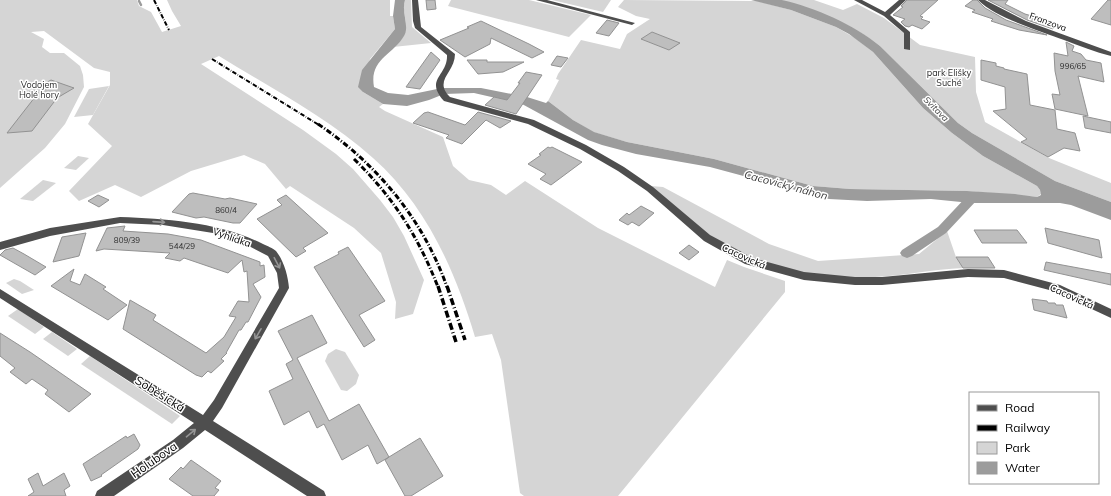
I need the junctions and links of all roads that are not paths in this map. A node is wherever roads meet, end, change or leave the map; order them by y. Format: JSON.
{"nodes":[{"id":1,"x":415,"y":0,"type":"edge"},
{"id":2,"x":539,"y":0,"type":"edge"},
{"id":3,"x":857,"y":0,"type":"edge"},
{"id":4,"x":903,"y":0,"type":"edge"},
{"id":5,"x":981,"y":0,"type":"edge"},
{"id":6,"x":886,"y":15,"type":"junction"},
{"id":7,"x":632,"y":22,"type":"dead end"},
{"id":8,"x":908,"y":49,"type":"dead end"},
{"id":9,"x":1111,"y":54,"type":"edge"},
{"id":10,"x":0,"y":246,"type":"edge"},
{"id":11,"x":0,"y":294,"type":"edge"},
{"id":12,"x":1111,"y":314,"type":"edge"},
{"id":13,"x":204,"y":422,"type":"junction"},
{"id":14,"x":102,"y":496,"type":"edge"},
{"id":15,"x":319,"y":496,"type":"edge"}],
"edges":[{"from":1,"to":12,"type":"street","name":"Cacovická"},
{"from":2,"to":7,"type":"street"},
{"from":3,"to":6,"type":"street"},
{"from":4,"to":6,"type":"street"},
{"from":5,"to":9,"type":"street","name":"Franzova"},
{"from":6,"to":8,"type":"street"},
{"from":10,"to":13,"type":"street","name":"Vyhlídka","one_way":true},
{"from":11,"to":13,"type":"street","name":"Soběšická"},
{"from":14,"to":13,"type":"street","name":"Holubova","one_way":true},
{"from":13,"to":15,"type":"street","name":"Soběšická"}]}
